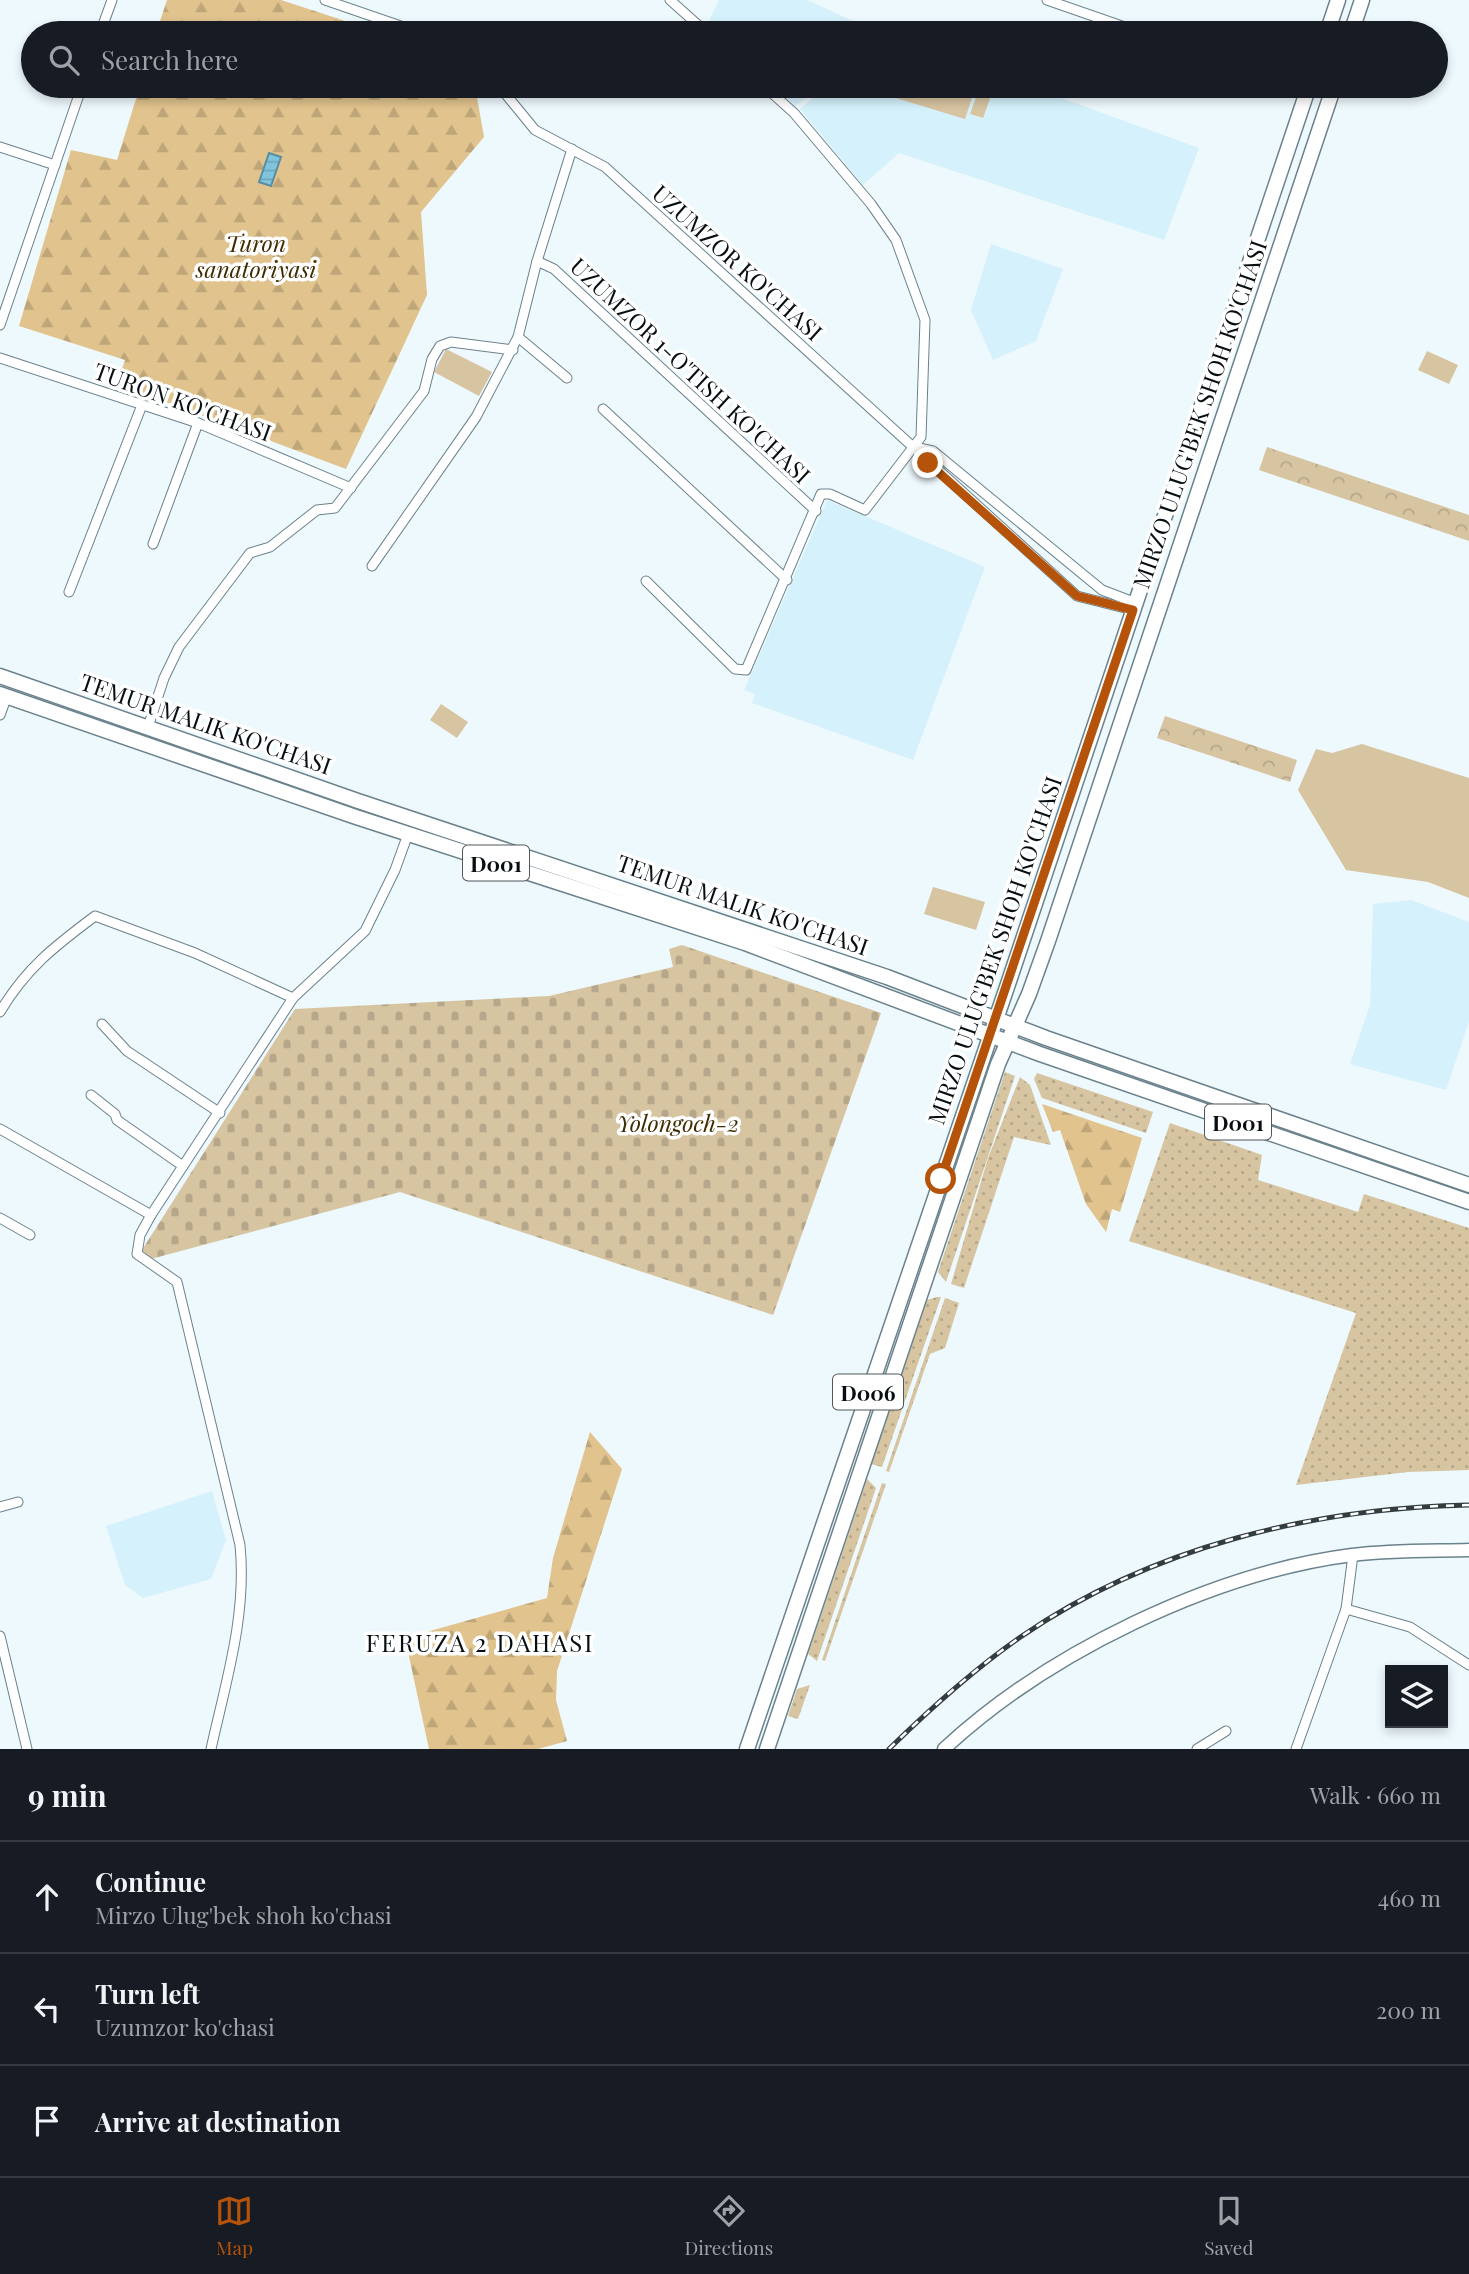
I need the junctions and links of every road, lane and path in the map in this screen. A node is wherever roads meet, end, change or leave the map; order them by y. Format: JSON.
{"nodes":[{"id":1,"x":112,"y":0,"type":"edge"},
{"id":2,"x":325,"y":0,"type":"edge"},
{"id":3,"x":670,"y":0,"type":"edge"},
{"id":4,"x":1047,"y":0,"type":"edge"},
{"id":5,"x":1338,"y":0,"type":"edge"},
{"id":6,"x":1362,"y":0,"type":"edge"},
{"id":7,"x":1067,"y":3,"type":"edge"},
{"id":8,"x":104,"y":21,"type":"edge"},
{"id":9,"x":386,"y":21,"type":"edge"},
{"id":10,"x":694,"y":21,"type":"edge"},
{"id":11,"x":1112,"y":21,"type":"edge"},
{"id":12,"x":1330,"y":21,"type":"edge"},
{"id":13,"x":1355,"y":21,"type":"edge"},
{"id":14,"x":78,"y":98,"type":"edge"},
{"id":15,"x":508,"y":98,"type":"edge"},
{"id":16,"x":777,"y":98,"type":"edge"},
{"id":17,"x":1305,"y":98,"type":"edge"},
{"id":18,"x":1330,"y":98,"type":"edge"},
{"id":19,"x":0,"y":147,"type":"edge"},
{"id":20,"x":572,"y":149,"type":"junction"},
{"id":21,"x":55,"y":166,"type":"junction"},
{"id":22,"x":537,"y":261,"type":"junction"},
{"id":23,"x":0,"y":325,"type":"edge"},
{"id":24,"x":518,"y":337,"type":"junction"},
{"id":25,"x":513,"y":350,"type":"junction"},
{"id":26,"x":0,"y":358,"type":"edge"},
{"id":27,"x":567,"y":378,"type":"dead end"},
{"id":28,"x":142,"y":405,"type":"junction"},
{"id":29,"x":603,"y":409,"type":"dead end"},
{"id":30,"x":198,"y":423,"type":"junction"},
{"id":31,"x":914,"y":447,"type":"junction"},
{"id":32,"x":351,"y":488,"type":"junction"},
{"id":33,"x":1172,"y":494,"type":"junction"},
{"id":34,"x":1194,"y":502,"type":"junction"},
{"id":35,"x":816,"y":511,"type":"junction"},
{"id":36,"x":153,"y":544,"type":"dead end"},
{"id":37,"x":372,"y":566,"type":"dead end"},
{"id":38,"x":787,"y":580,"type":"junction"},
{"id":39,"x":646,"y":581,"type":"dead end"},
{"id":40,"x":69,"y":592,"type":"dead end"},
{"id":41,"x":1135,"y":606,"type":"junction"},
{"id":42,"x":0,"y":676,"type":"edge"},
{"id":43,"x":4,"y":695,"type":"edge"},
{"id":44,"x":1098,"y":714,"type":"junction"},
{"id":45,"x":0,"y":715,"type":"edge"},
{"id":46,"x":1120,"y":722,"type":"junction"},
{"id":47,"x":148,"y":727,"type":"junction"},
{"id":48,"x":1069,"y":802,"type":"junction"},
{"id":49,"x":1091,"y":809,"type":"junction"},
{"id":50,"x":408,"y":834,"type":"junction"},
{"id":51,"x":293,"y":998,"type":"junction"},
{"id":52,"x":0,"y":1012,"type":"edge"},
{"id":53,"x":996,"y":1019,"type":"junction"},
{"id":54,"x":102,"y":1024,"type":"dead end"},
{"id":55,"x":1015,"y":1026,"type":"junction"},
{"id":56,"x":990,"y":1035,"type":"junction"},
{"id":57,"x":1008,"y":1042,"type":"junction"},
{"id":58,"x":91,"y":1095,"type":"dead end"},
{"id":59,"x":220,"y":1113,"type":"junction"},
{"id":60,"x":0,"y":1129,"type":"edge"},
{"id":61,"x":183,"y":1166,"type":"junction"},
{"id":62,"x":1469,"y":1185,"type":"edge"},
{"id":63,"x":936,"y":1192,"type":"junction"},
{"id":64,"x":953,"y":1198,"type":"junction"},
{"id":65,"x":1469,"y":1202,"type":"edge"},
{"id":66,"x":151,"y":1215,"type":"junction"},
{"id":67,"x":0,"y":1218,"type":"edge"},
{"id":68,"x":30,"y":1234,"type":"dead end"},
{"id":69,"x":18,"y":1502,"type":"dead end"},
{"id":70,"x":0,"y":1507,"type":"edge"},
{"id":71,"x":1469,"y":1552,"type":"edge"},
{"id":72,"x":1353,"y":1557,"type":"junction"},
{"id":73,"x":1346,"y":1609,"type":"junction"},
{"id":74,"x":0,"y":1636,"type":"edge"},
{"id":75,"x":1469,"y":1665,"type":"edge"},
{"id":76,"x":1226,"y":1731,"type":"dead end"},
{"id":77,"x":27,"y":1749,"type":"edge"},
{"id":78,"x":211,"y":1749,"type":"edge"},
{"id":79,"x":747,"y":1749,"type":"edge"},
{"id":80,"x":767,"y":1749,"type":"edge"},
{"id":81,"x":946,"y":1749,"type":"edge"},
{"id":82,"x":1197,"y":1749,"type":"edge"},
{"id":83,"x":1296,"y":1749,"type":"edge"}],
"edges":[{"from":1,"to":8,"type":"street"},
{"from":2,"to":9,"type":"street"},
{"from":3,"to":10,"type":"street"},
{"from":4,"to":7,"type":"street"},
{"from":5,"to":12,"type":"main road"},
{"from":6,"to":13,"type":"main road"},
{"from":7,"to":11,"type":"street"},
{"from":14,"to":21,"type":"street"},
{"from":15,"to":20,"type":"street","name":"UZUMZOR KO'CHASI"},
{"from":16,"to":31,"type":"street"},
{"from":17,"to":33,"type":"main road","name":"MIRZO ULUG'BEK SHOH KO'CHASI"},
{"from":18,"to":34,"type":"main road","name":"MIRZO ULUG'BEK SHOH KO'CHASI"},
{"from":19,"to":21,"type":"street"},
{"from":20,"to":22,"type":"street"},
{"from":20,"to":31,"type":"street","name":"UZUMZOR KO'CHASI"},
{"from":21,"to":23,"type":"street"},
{"from":22,"to":24,"type":"street"},
{"from":22,"to":35,"type":"street","name":"UZUMZOR 1-O'TISH KO'CHASI"},
{"from":24,"to":25,"type":"street"},
{"from":24,"to":27,"type":"street"},
{"from":25,"to":32,"type":"street"},
{"from":25,"to":37,"type":"street"},
{"from":26,"to":28,"type":"street","name":"TURON KO'CHASI"},
{"from":28,"to":30,"type":"street","name":"TURON KO'CHASI"},
{"from":28,"to":40,"type":"street"},
{"from":29,"to":38,"type":"street"},
{"from":30,"to":32,"type":"street","name":"TURON KO'CHASI"},
{"from":30,"to":36,"type":"street"},
{"from":31,"to":35,"type":"street"},
{"from":31,"to":41,"type":"street","name":"UZUMZOR KO'CHASI"},
{"from":31,"to":41,"type":"street","name":"UZUMZOR KO'CHASI"},
{"from":32,"to":47,"type":"street"},
{"from":33,"to":34,"type":"main road"},
{"from":33,"to":41,"type":"main road","name":"MIRZO ULUG'BEK SHOH KO'CHASI"},
{"from":34,"to":46,"type":"main road","name":"MIRZO ULUG'BEK SHOH KO'CHASI"},
{"from":35,"to":38,"type":"street"},
{"from":38,"to":39,"type":"street"},
{"from":41,"to":44,"type":"main road","name":"MIRZO ULUG'BEK SHOH KO'CHASI"},
{"from":42,"to":47,"type":"main road","name":"TEMUR MALIK KO'CHASI","number":"D001"},
{"from":43,"to":45,"type":"street"},
{"from":43,"to":50,"type":"main road","name":"TEMUR MALIK KO'CHASI","number":"D001"},
{"from":44,"to":46,"type":"main road"},
{"from":44,"to":48,"type":"main road","name":"MIRZO ULUG'BEK SHOH KO'CHASI"},
{"from":46,"to":49,"type":"main road","name":"MIRZO ULUG'BEK SHOH KO'CHASI"},
{"from":47,"to":53,"type":"main road","name":"TEMUR MALIK KO'CHASI","number":"D001"},
{"from":48,"to":49,"type":"main road"},
{"from":48,"to":53,"type":"main road","name":"MIRZO ULUG'BEK SHOH KO'CHASI"},
{"from":49,"to":55,"type":"main road","name":"MIRZO ULUG'BEK SHOH KO'CHASI"},
{"from":50,"to":51,"type":"street"},
{"from":50,"to":56,"type":"main road","name":"TEMUR MALIK KO'CHASI","number":"D001"},
{"from":51,"to":52,"type":"street"},
{"from":51,"to":59,"type":"street"},
{"from":53,"to":55,"type":"main road","name":"TEMUR MALIK KO'CHASI","number":"D001"},
{"from":53,"to":56,"type":"main road","name":"MIRZO ULUG'BEK SHOH KO'CHASI"},
{"from":54,"to":59,"type":"street"},
{"from":55,"to":57,"type":"main road","name":"MIRZO ULUG'BEK SHOH KO'CHASI"},
{"from":55,"to":62,"type":"main road","name":"TEMUR MALIK KO'CHASI","number":"D001"},
{"from":56,"to":57,"type":"main road","name":"TEMUR MALIK KO'CHASI","number":"D001"},
{"from":56,"to":63,"type":"main road","name":"MIRZO ULUG'BEK SHOH KO'CHASI","number":"D006"},
{"from":57,"to":64,"type":"main road","name":"MIRZO ULUG'BEK SHOH KO'CHASI","number":"D006"},
{"from":57,"to":65,"type":"main road","name":"TEMUR MALIK KO'CHASI","number":"D001"},
{"from":58,"to":61,"type":"street"},
{"from":59,"to":61,"type":"street"},
{"from":60,"to":66,"type":"street"},
{"from":61,"to":66,"type":"street"},
{"from":63,"to":64,"type":"main road"},
{"from":63,"to":79,"type":"main road","name":"MIRZO ULUG'BEK SHOH KO'CHASI","number":"D006"},
{"from":64,"to":80,"type":"main road","name":"MIRZO ULUG'BEK SHOH KO'CHASI","number":"D006"},
{"from":66,"to":78,"type":"street"},
{"from":67,"to":68,"type":"street"},
{"from":69,"to":70,"type":"street"},
{"from":71,"to":72,"type":"main road"},
{"from":72,"to":73,"type":"street"},
{"from":72,"to":81,"type":"main road"},
{"from":73,"to":75,"type":"street"},
{"from":73,"to":83,"type":"street"},
{"from":74,"to":77,"type":"street"},
{"from":76,"to":82,"type":"street"}]}
